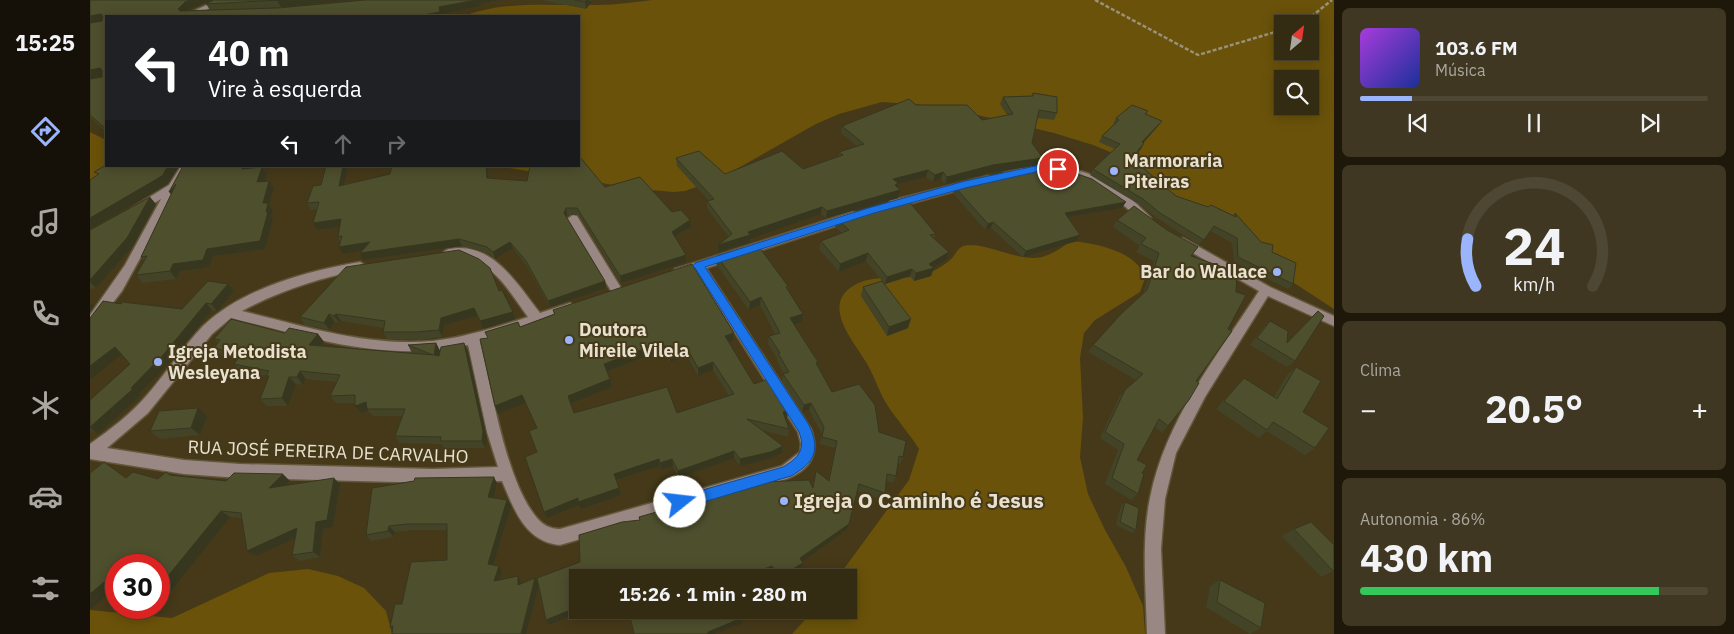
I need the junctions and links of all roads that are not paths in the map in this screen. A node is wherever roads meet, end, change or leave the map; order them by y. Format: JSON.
{"nodes":[{"id":1,"x":225,"y":0,"type":"edge"},
{"id":2,"x":189,"y":15,"type":"edge"},
{"id":3,"x":185,"y":167,"type":"edge"},
{"id":4,"x":172,"y":188,"type":"junction"},
{"id":5,"x":881,"y":208,"type":"edge"},
{"id":6,"x":131,"y":212,"type":"edge"},
{"id":7,"x":862,"y":213,"type":"edge"},
{"id":8,"x":573,"y":219,"type":"dead end"},
{"id":9,"x":1154,"y":224,"type":"edge"},
{"id":10,"x":1175,"y":238,"type":"edge"},
{"id":11,"x":434,"y":255,"type":"edge"},
{"id":12,"x":375,"y":264,"type":"edge"},
{"id":13,"x":698,"y":266,"type":"junction"},
{"id":14,"x":670,"y":274,"type":"edge"},
{"id":15,"x":633,"y":286,"type":"edge"},
{"id":16,"x":1266,"y":290,"type":"junction"},
{"id":17,"x":579,"y":305,"type":"edge"},
{"id":18,"x":229,"y":313,"type":"junction"},
{"id":19,"x":537,"y":319,"type":"junction"},
{"id":20,"x":1334,"y":321,"type":"edge"},
{"id":21,"x":90,"y":324,"type":"edge"},
{"id":22,"x":473,"y":338,"type":"junction"},
{"id":23,"x":90,"y":452,"type":"edge"},
{"id":24,"x":506,"y":474,"type":"junction"},
{"id":25,"x":1156,"y":634,"type":"edge"}],
"edges":[{"from":1,"to":2,"type":"street"},
{"from":3,"to":4,"type":"street"},
{"from":4,"to":6,"type":"street"},
{"from":4,"to":21,"type":"street"},
{"from":5,"to":9,"type":"street"},
{"from":7,"to":13,"type":"street"},
{"from":8,"to":15,"type":"street"},
{"from":10,"to":16,"type":"street"},
{"from":11,"to":19,"type":"street"},
{"from":12,"to":18,"type":"street"},
{"from":13,"to":14,"type":"street"},
{"from":13,"to":24,"type":"street"},
{"from":16,"to":20,"type":"street"},
{"from":16,"to":25,"type":"street"},
{"from":17,"to":19,"type":"street"},
{"from":18,"to":22,"type":"street"},
{"from":18,"to":23,"type":"street"},
{"from":19,"to":22,"type":"street"},
{"from":22,"to":24,"type":"street"},
{"from":23,"to":24,"type":"street","name":"RUA JOSÉ PEREIRA DE CARVALHO"}]}
